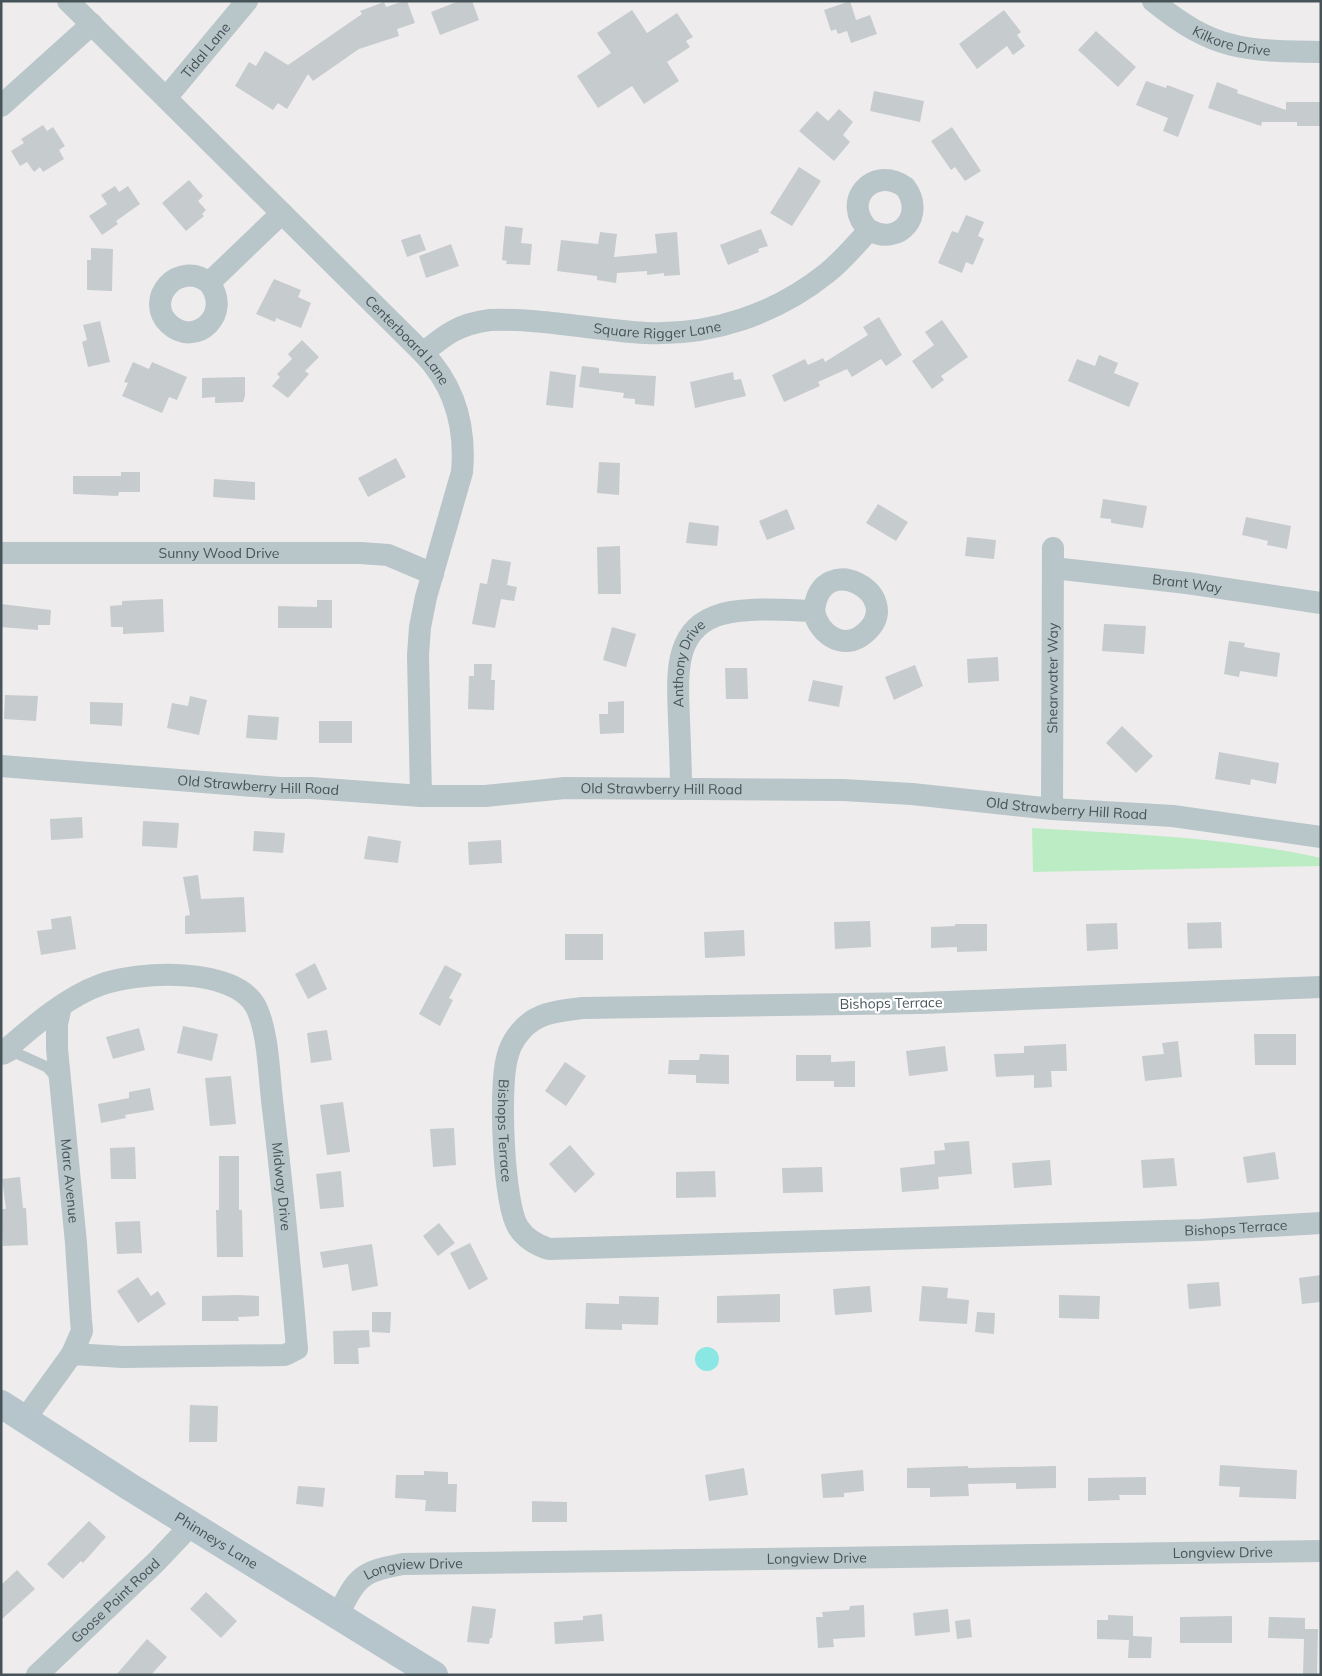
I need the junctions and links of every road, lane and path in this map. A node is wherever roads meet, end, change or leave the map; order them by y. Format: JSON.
{"nodes":[{"id":1,"x":68,"y":1,"type":"edge"},
{"id":2,"x":247,"y":1,"type":"edge"},
{"id":3,"x":1154,"y":1,"type":"edge"},
{"id":4,"x":92,"y":24,"type":"junction"},
{"id":5,"x":1321,"y":52,"type":"edge"},
{"id":6,"x":166,"y":98,"type":"junction"},
{"id":7,"x":1,"y":106,"type":"edge"},
{"id":8,"x":282,"y":213,"type":"junction"},
{"id":9,"x":869,"y":230,"type":"dead end"},
{"id":10,"x":209,"y":284,"type":"dead end"},
{"id":11,"x":423,"y":353,"type":"junction"},
{"id":12,"x":1,"y":553,"type":"edge"},
{"id":13,"x":1053,"y":558,"type":"joint"},
{"id":14,"x":433,"y":574,"type":"junction"},
{"id":15,"x":1321,"y":603,"type":"edge"},
{"id":16,"x":814,"y":610,"type":"dead end"},
{"id":17,"x":1,"y":766,"type":"edge"},
{"id":18,"x":681,"y":790,"type":"junction"},
{"id":19,"x":421,"y":796,"type":"junction"},
{"id":20,"x":1052,"y":808,"type":"junction"},
{"id":21,"x":1321,"y":837,"type":"edge"},
{"id":22,"x":1321,"y":987,"type":"edge"},
{"id":23,"x":61,"y":1006,"type":"junction"},
{"id":24,"x":1,"y":1054,"type":"edge"},
{"id":25,"x":1,"y":1061,"type":"edge"},
{"id":26,"x":60,"y":1081,"type":"junction"},
{"id":27,"x":1321,"y":1223,"type":"edge"},
{"id":28,"x":72,"y":1354,"type":"junction"},
{"id":29,"x":1,"y":1404,"type":"edge"},
{"id":30,"x":25,"y":1419,"type":"junction"},
{"id":31,"x":192,"y":1524,"type":"junction"},
{"id":32,"x":1321,"y":1551,"type":"edge"},
{"id":33,"x":338,"y":1615,"type":"junction"},
{"id":34,"x":37,"y":1675,"type":"edge"},
{"id":35,"x":434,"y":1675,"type":"edge"}],
"edges":[{"from":1,"to":4,"type":"street","name":"Centerboard Lane"},
{"from":2,"to":6,"type":"street","name":"Tidal Lane"},
{"from":3,"to":5,"type":"street","name":"Kilkore Drive"},
{"from":4,"to":6,"type":"street","name":"Centerboard Lane"},
{"from":4,"to":7,"type":"street"},
{"from":6,"to":8,"type":"street","name":"Centerboard Lane"},
{"from":8,"to":10,"type":"street"},
{"from":8,"to":11,"type":"street","name":"Centerboard Lane"},
{"from":9,"to":11,"type":"street","name":"Square Rigger Lane"},
{"from":11,"to":14,"type":"street","name":"Centerboard Lane"},
{"from":12,"to":14,"type":"street","name":"Sunny Wood Drive"},
{"from":13,"to":15,"type":"street","name":"Brant Way"},
{"from":13,"to":20,"type":"street","name":"Shearwater Way"},
{"from":14,"to":19,"type":"street","name":"Centerboard Lane"},
{"from":16,"to":18,"type":"street","name":"Anthony Drive"},
{"from":17,"to":19,"type":"street","name":"Old Strawberry Hill Road"},
{"from":18,"to":19,"type":"street","name":"Old Strawberry Hill Road"},
{"from":18,"to":20,"type":"street","name":"Old Strawberry Hill Road"},
{"from":20,"to":21,"type":"street","name":"Old Strawberry Hill Road"},
{"from":22,"to":27,"type":"street","name":"Bishops Terrace"},
{"from":23,"to":24,"type":"street","name":"Midway Drive"},
{"from":23,"to":26,"type":"street","name":"Marc Avenue"},
{"from":23,"to":28,"type":"street","name":"Midway Drive"},
{"from":25,"to":26,"type":"lane"},
{"from":26,"to":28,"type":"street","name":"Marc Avenue"},
{"from":28,"to":30,"type":"street"},
{"from":29,"to":30,"type":"main road","name":"Phinneys Lane"},
{"from":30,"to":31,"type":"main road","name":"Phinneys Lane"},
{"from":31,"to":33,"type":"main road","name":"Phinneys Lane"},
{"from":31,"to":34,"type":"street","name":"Goose Point Road"},
{"from":32,"to":33,"type":"street","name":"Longview Drive"},
{"from":33,"to":35,"type":"main road","name":"Phinneys Lane"}]}
